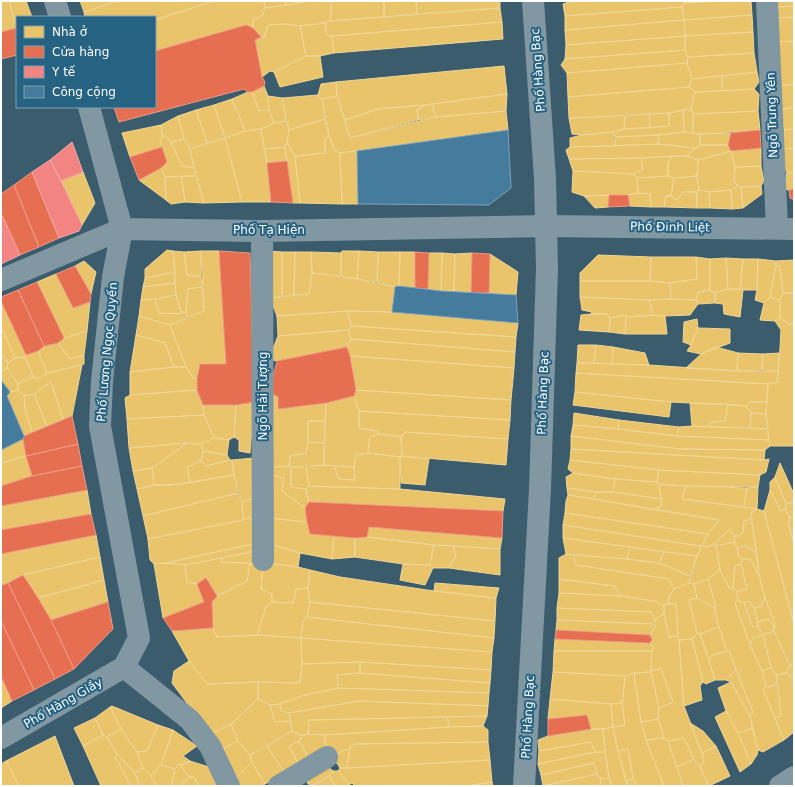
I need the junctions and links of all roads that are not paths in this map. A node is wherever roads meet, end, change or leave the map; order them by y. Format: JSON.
{"nodes":[{"id":1,"x":55,"y":1,"type":"edge"},
{"id":2,"x":534,"y":1,"type":"edge"},
{"id":3,"x":767,"y":1,"type":"edge"},
{"id":4,"x":60,"y":16,"type":"edge"},
{"id":5,"x":89,"y":108,"type":"edge"},
{"id":6,"x":547,"y":226,"type":"junction"},
{"id":7,"x":122,"y":229,"type":"junction"},
{"id":8,"x":785,"y":229,"type":"edge"},
{"id":9,"x":262,"y":231,"type":"junction"},
{"id":10,"x":1,"y":280,"type":"edge"},
{"id":11,"x":263,"y":560,"type":"dead end"},
{"id":12,"x":124,"y":667,"type":"junction"},
{"id":13,"x":1,"y":738,"type":"edge"},
{"id":14,"x":327,"y":757,"type":"dead end"},
{"id":15,"x":794,"y":777,"type":"edge"},
{"id":16,"x":230,"y":786,"type":"edge"},
{"id":17,"x":279,"y":786,"type":"edge"},
{"id":18,"x":524,"y":786,"type":"edge"},
{"id":19,"x":780,"y":786,"type":"edge"}],
"edges":[{"from":1,"to":4,"type":"street"},
{"from":2,"to":6,"type":"street","name":"Phố Hàng Bạc"},
{"from":3,"to":8,"type":"street","name":"Ngõ Trung Yên"},
{"from":5,"to":7,"type":"street","name":"Phố Lương Ngọc Quyến"},
{"from":6,"to":8,"type":"street","name":"Phố Đinh Liệt"},
{"from":6,"to":9,"type":"street","name":"Phố Tạ Hiện"},
{"from":6,"to":18,"type":"street","name":"Phố Hàng Bạc"},
{"from":7,"to":9,"type":"street","name":"Phố Tạ Hiện"},
{"from":7,"to":10,"type":"street","name":"Phố Tạ Hiện"},
{"from":7,"to":12,"type":"street","name":"Phố Lương Ngọc Quyến"},
{"from":9,"to":11,"type":"street","name":"Ngõ Hải Tượng"},
{"from":12,"to":13,"type":"street","name":"Phố Hàng Giầy"},
{"from":12,"to":16,"type":"street"},
{"from":14,"to":17,"type":"street"},
{"from":15,"to":19,"type":"street"}]}
